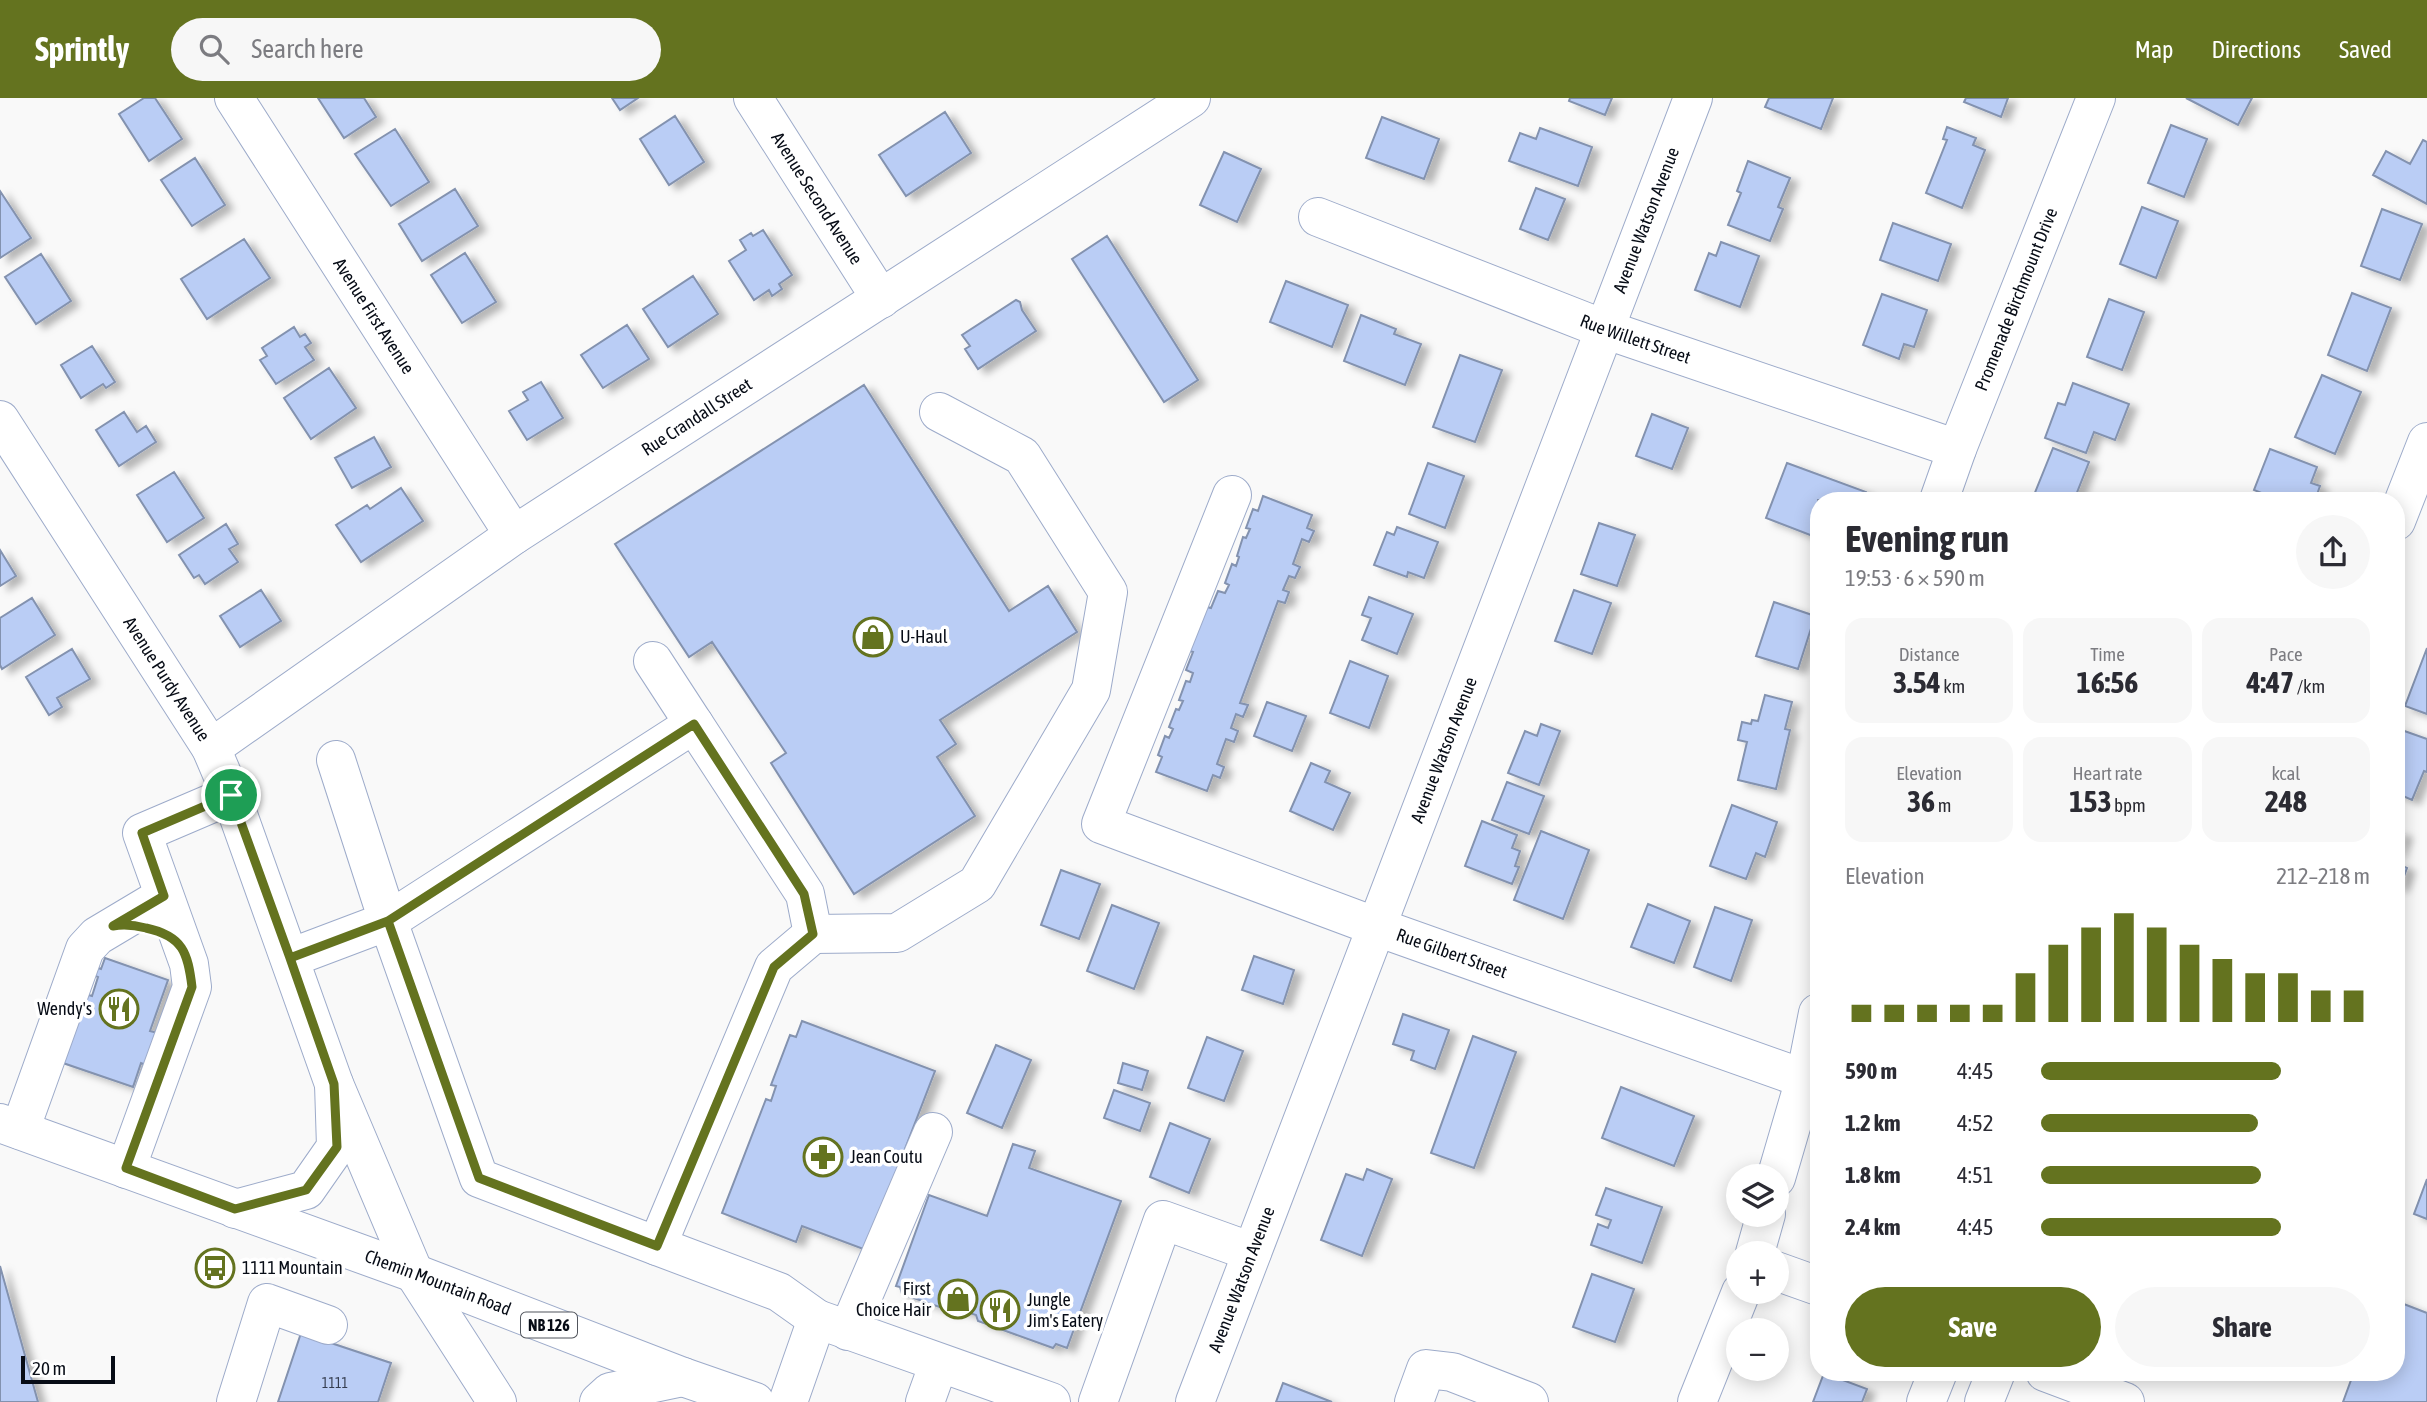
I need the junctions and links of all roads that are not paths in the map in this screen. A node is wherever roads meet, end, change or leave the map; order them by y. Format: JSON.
{"nodes":[{"id":1,"x":234,"y":98,"type":"edge"},
{"id":2,"x":753,"y":98,"type":"edge"},
{"id":3,"x":1191,"y":98,"type":"edge"},
{"id":4,"x":1693,"y":98,"type":"edge"},
{"id":5,"x":2096,"y":98,"type":"edge"},
{"id":6,"x":1318,"y":217,"type":"dead end"},
{"id":7,"x":881,"y":299,"type":"junction"},
{"id":8,"x":1604,"y":329,"type":"junction"},
{"id":9,"x":939,"y":412,"type":"dead end"},
{"id":10,"x":0,"y":420,"type":"edge"},
{"id":11,"x":2427,"y":442,"type":"edge"},
{"id":12,"x":1957,"y":449,"type":"junction"},
{"id":13,"x":1942,"y":492,"type":"edge"},
{"id":14,"x":1232,"y":495,"type":"dead end"},
{"id":15,"x":2405,"y":499,"type":"edge"},
{"id":16,"x":514,"y":535,"type":"junction"},
{"id":17,"x":653,"y":661,"type":"dead end"},
{"id":18,"x":694,"y":724,"type":"junction"},
{"id":19,"x":211,"y":748,"type":"junction"},
{"id":20,"x":336,"y":760,"type":"dead end"},
{"id":21,"x":231,"y":795,"type":"junction"},
{"id":22,"x":164,"y":896,"type":"junction"},
{"id":23,"x":388,"y":921,"type":"junction"},
{"id":24,"x":113,"y":926,"type":"junction"},
{"id":25,"x":1377,"y":927,"type":"junction"},
{"id":26,"x":813,"y":934,"type":"junction"},
{"id":27,"x":184,"y":952,"type":"junction"},
{"id":28,"x":290,"y":958,"type":"junction"},
{"id":29,"x":1810,"y":1054,"type":"edge"},
{"id":30,"x":1805,"y":1079,"type":"junction"},
{"id":31,"x":334,"y":1084,"type":"junction"},
{"id":32,"x":10,"y":1127,"type":"edge"},
{"id":33,"x":933,"y":1132,"type":"dead end"},
{"id":34,"x":1780,"y":1164,"type":"edge"},
{"id":35,"x":126,"y":1168,"type":"junction"},
{"id":36,"x":235,"y":1209,"type":"junction"},
{"id":37,"x":657,"y":1246,"type":"junction"},
{"id":38,"x":1252,"y":1252,"type":"junction"},
{"id":39,"x":414,"y":1273,"type":"junction"},
{"id":40,"x":1789,"y":1275,"type":"edge"},
{"id":41,"x":1810,"y":1283,"type":"edge"},
{"id":42,"x":1736,"y":1304,"type":"edge"},
{"id":43,"x":328,"y":1325,"type":"dead end"},
{"id":44,"x":833,"y":1325,"type":"junction"},
{"id":45,"x":939,"y":1363,"type":"junction"},
{"id":46,"x":683,"y":1377,"type":"junction"},
{"id":47,"x":1934,"y":1381,"type":"edge"},
{"id":48,"x":1992,"y":1381,"type":"edge"},
{"id":49,"x":2080,"y":1381,"type":"edge"},
{"id":50,"x":1446,"y":1387,"type":"edge"},
{"id":51,"x":2116,"y":1390,"type":"edge"},
{"id":52,"x":1512,"y":1399,"type":"edge"},
{"id":53,"x":236,"y":1402,"type":"edge"},
{"id":54,"x":497,"y":1402,"type":"edge"},
{"id":55,"x":599,"y":1402,"type":"edge"},
{"id":56,"x":755,"y":1402,"type":"edge"},
{"id":57,"x":788,"y":1402,"type":"edge"},
{"id":58,"x":925,"y":1402,"type":"edge"},
{"id":59,"x":1051,"y":1402,"type":"edge"},
{"id":60,"x":1098,"y":1402,"type":"edge"},
{"id":61,"x":1195,"y":1402,"type":"edge"},
{"id":62,"x":1414,"y":1402,"type":"edge"},
{"id":63,"x":1697,"y":1402,"type":"edge"},
{"id":64,"x":1926,"y":1402,"type":"edge"},
{"id":65,"x":1984,"y":1402,"type":"edge"}],
"edges":[{"from":1,"to":16,"type":"street","name":"Avenue First Avenue"},
{"from":2,"to":7,"type":"street","name":"Avenue Second Avenue"},
{"from":3,"to":7,"type":"street","name":"Rue Crandall Street"},
{"from":4,"to":8,"type":"street","name":"Avenue Watson Avenue"},
{"from":5,"to":12,"type":"street","name":"Promenade Birchmount Drive"},
{"from":6,"to":8,"type":"street","name":"Rue Willett Street"},
{"from":7,"to":16,"type":"street","name":"Rue Crandall Street"},
{"from":8,"to":12,"type":"street","name":"Rue Willett Street"},
{"from":8,"to":25,"type":"street","name":"Avenue Watson Avenue"},
{"from":9,"to":26,"type":"street"},
{"from":10,"to":19,"type":"street","name":"Avenue Purdy Avenue"},
{"from":11,"to":15,"type":"street"},
{"from":12,"to":13,"type":"street","name":"Promenade Birchmount Drive"},
{"from":14,"to":25,"type":"street","name":"Rue Gilbert Street"},
{"from":16,"to":19,"type":"street","name":"Rue Crandall Street"},
{"from":17,"to":18,"type":"street"},
{"from":18,"to":23,"type":"street"},
{"from":18,"to":26,"type":"street"},
{"from":19,"to":21,"type":"street","name":"Avenue Purdy Avenue"},
{"from":20,"to":23,"type":"street"},
{"from":21,"to":22,"type":"street"},
{"from":21,"to":28,"type":"street","name":"Avenue Purdy Avenue"},
{"from":22,"to":24,"type":"street"},
{"from":22,"to":27,"type":"street"},
{"from":23,"to":28,"type":"street"},
{"from":23,"to":37,"type":"street"},
{"from":24,"to":27,"type":"street"},
{"from":24,"to":32,"type":"street"},
{"from":25,"to":30,"type":"street","name":"Rue Gilbert Street"},
{"from":25,"to":38,"type":"street","name":"Avenue Watson Avenue"},
{"from":26,"to":37,"type":"street"},
{"from":27,"to":35,"type":"street"},
{"from":28,"to":31,"type":"street","name":"Avenue Purdy Avenue"},
{"from":29,"to":30,"type":"street"},
{"from":30,"to":34,"type":"street"},
{"from":31,"to":36,"type":"street"},
{"from":31,"to":39,"type":"street","name":"Avenue Purdy Avenue"},
{"from":32,"to":35,"type":"street","name":"Chemin Mountain Road","number":"NB 126"},
{"from":33,"to":44,"type":"street"},
{"from":35,"to":36,"type":"street","name":"Chemin Mountain Road","number":"NB 126"},
{"from":36,"to":39,"type":"street","name":"Chemin Mountain Road","number":"NB 126"},
{"from":37,"to":44,"type":"street"},
{"from":38,"to":60,"type":"street"},
{"from":38,"to":61,"type":"street","name":"Avenue Watson Avenue"},
{"from":39,"to":46,"type":"street","name":"Chemin Mountain Road","number":"NB 126"},
{"from":39,"to":54,"type":"street","name":"Avenue Purdy Avenue"},
{"from":40,"to":41,"type":"street"},
{"from":42,"to":63,"type":"street"},
{"from":43,"to":53,"type":"street"},
{"from":44,"to":45,"type":"street"},
{"from":44,"to":57,"type":"street"},
{"from":45,"to":58,"type":"street"},
{"from":45,"to":59,"type":"street"},
{"from":46,"to":55,"type":"street"},
{"from":46,"to":56,"type":"street","name":"Chemin Mountain Road","number":"NB 126"},
{"from":47,"to":64,"type":"street"},
{"from":48,"to":65,"type":"street"},
{"from":49,"to":51,"type":"street"},
{"from":50,"to":52,"type":"street"},
{"from":50,"to":62,"type":"street"}]}
